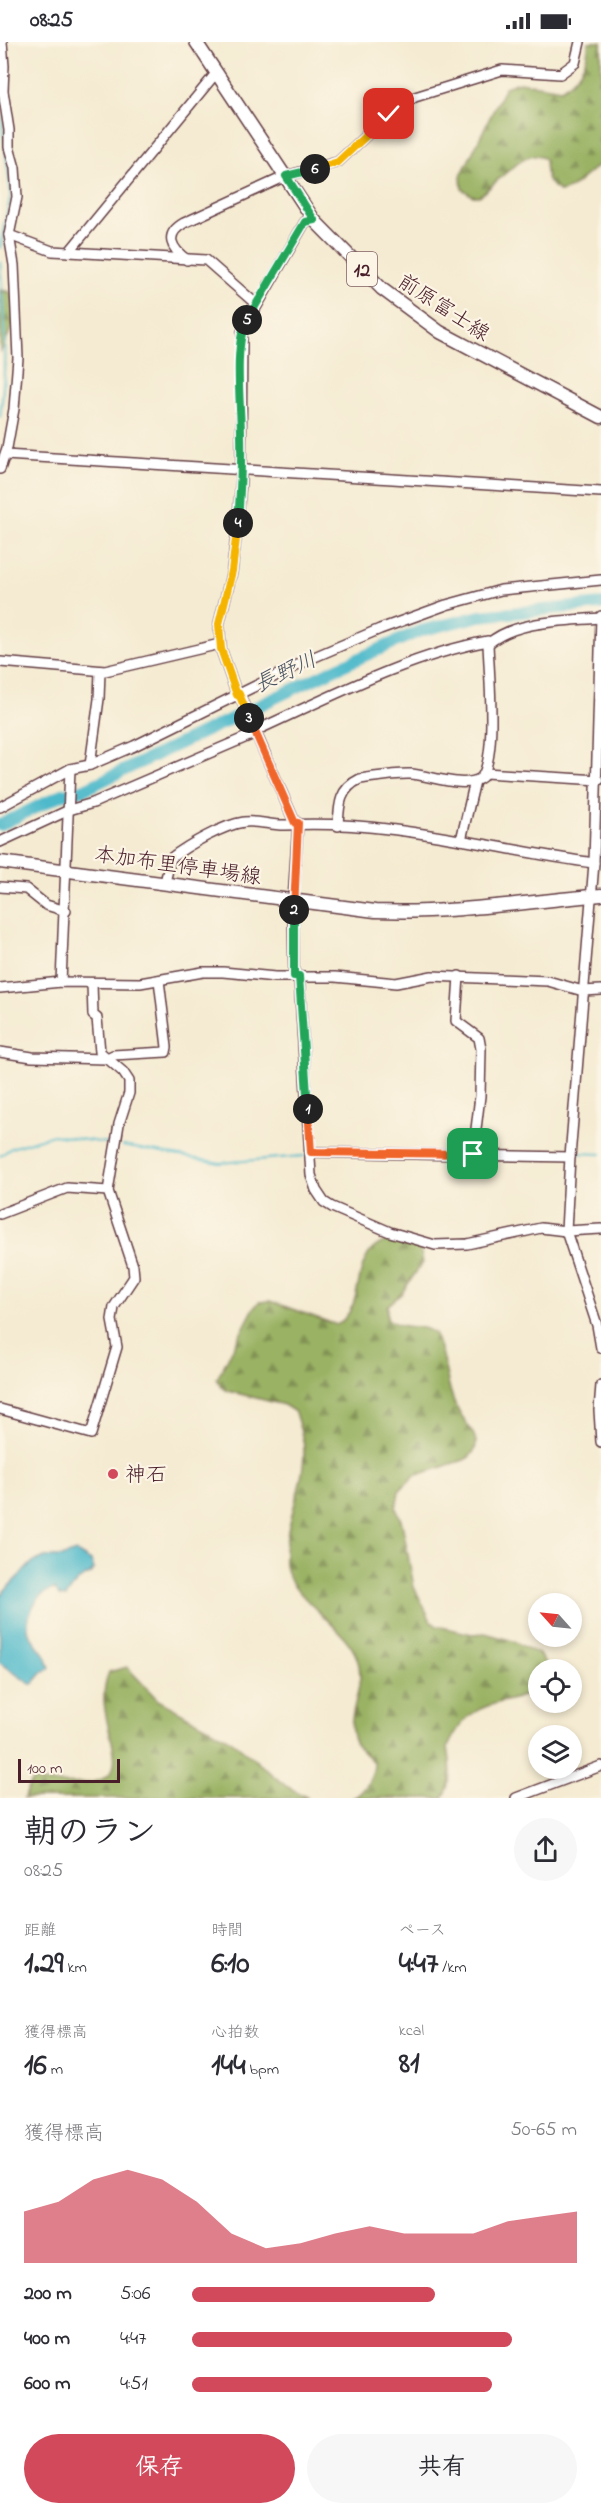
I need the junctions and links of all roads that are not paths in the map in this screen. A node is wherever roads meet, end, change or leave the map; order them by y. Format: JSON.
{"nodes":[{"id":1,"x":2,"y":42,"type":"edge"},
{"id":2,"x":198,"y":42,"type":"edge"},
{"id":3,"x":580,"y":42,"type":"edge"},
{"id":4,"x":217,"y":72,"type":"junction"},
{"id":5,"x":286,"y":176,"type":"junction"},
{"id":6,"x":314,"y":220,"type":"junction"},
{"id":7,"x":9,"y":235,"type":"junction"},
{"id":8,"x":69,"y":252,"type":"junction"},
{"id":9,"x":187,"y":260,"type":"junction"},
{"id":10,"x":256,"y":304,"type":"junction"},
{"id":11,"x":601,"y":417,"type":"edge"},
{"id":12,"x":5,"y":455,"type":"junction"},
{"id":13,"x":0,"y":470,"type":"edge"},
{"id":14,"x":241,"y":471,"type":"junction"},
{"id":15,"x":601,"y":492,"type":"edge"},
{"id":16,"x":601,"y":580,"type":"edge"},
{"id":17,"x":601,"y":617,"type":"edge"},
{"id":18,"x":220,"y":644,"type":"junction"},
{"id":19,"x":488,"y":644,"type":"junction"},
{"id":20,"x":0,"y":662,"type":"edge"},
{"id":21,"x":100,"y":671,"type":"junction"},
{"id":22,"x":239,"y":695,"type":"junction"},
{"id":23,"x":255,"y":730,"type":"junction"},
{"id":24,"x":90,"y":765,"type":"junction"},
{"id":25,"x":71,"y":772,"type":"junction"},
{"id":26,"x":485,"y":773,"type":"junction"},
{"id":27,"x":598,"y":780,"type":"edge"},
{"id":28,"x":475,"y":781,"type":"junction"},
{"id":29,"x":0,"y":807,"type":"edge"},
{"id":30,"x":69,"y":809,"type":"junction"},
{"id":31,"x":297,"y":823,"type":"junction"},
{"id":32,"x":338,"y":826,"type":"junction"},
{"id":33,"x":461,"y":840,"type":"junction"},
{"id":34,"x":0,"y":842,"type":"edge"},
{"id":35,"x":0,"y":862,"type":"edge"},
{"id":36,"x":594,"y":863,"type":"junction"},
{"id":37,"x":66,"y":869,"type":"junction"},
{"id":38,"x":165,"y":882,"type":"junction"},
{"id":39,"x":0,"y":887,"type":"edge"},
{"id":40,"x":596,"y":895,"type":"edge"},
{"id":41,"x":293,"y":901,"type":"junction"},
{"id":42,"x":66,"y":911,"type":"junction"},
{"id":43,"x":297,"y":976,"type":"junction"},
{"id":44,"x":459,"y":976,"type":"junction"},
{"id":45,"x":159,"y":980,"type":"junction"},
{"id":46,"x":62,"y":982,"type":"junction"},
{"id":47,"x":92,"y":983,"type":"junction"},
{"id":48,"x":0,"y":988,"type":"edge"},
{"id":49,"x":601,"y":990,"type":"edge"},
{"id":50,"x":583,"y":991,"type":"junction"},
{"id":51,"x":0,"y":1052,"type":"edge"},
{"id":52,"x":105,"y":1059,"type":"junction"},
{"id":53,"x":311,"y":1152,"type":"junction"},
{"id":54,"x":473,"y":1154,"type":"junction"},
{"id":55,"x":570,"y":1157,"type":"junction"},
{"id":56,"x":108,"y":1191,"type":"junction"},
{"id":57,"x":0,"y":1214,"type":"edge"},
{"id":58,"x":601,"y":1229,"type":"edge"},
{"id":59,"x":566,"y":1231,"type":"junction"},
{"id":60,"x":601,"y":1348,"type":"edge"},
{"id":61,"x":601,"y":1386,"type":"edge"},
{"id":62,"x":0,"y":1409,"type":"edge"},
{"id":63,"x":601,"y":1442,"type":"edge"},
{"id":64,"x":601,"y":1766,"type":"edge"},
{"id":65,"x":516,"y":1798,"type":"edge"}],
"edges":[{"from":1,"to":7,"type":"street"},
{"from":2,"to":4,"type":"main road","name":"前原富士線","number":"12"},
{"from":3,"to":5,"type":"street"},
{"from":4,"to":5,"type":"main road","name":"前原富士線","number":"12"},
{"from":4,"to":8,"type":"street"},
{"from":5,"to":6,"type":"main road","name":"前原富士線","number":"12"},
{"from":5,"to":9,"type":"street"},
{"from":6,"to":10,"type":"street"},
{"from":6,"to":11,"type":"main road","name":"前原富士線","number":"12"},
{"from":7,"to":8,"type":"street"},
{"from":7,"to":12,"type":"street"},
{"from":8,"to":9,"type":"street"},
{"from":9,"to":10,"type":"street"},
{"from":10,"to":14,"type":"street"},
{"from":12,"to":13,"type":"street"},
{"from":12,"to":14,"type":"street"},
{"from":14,"to":15,"type":"street"},
{"from":14,"to":18,"type":"street"},
{"from":16,"to":22,"type":"street"},
{"from":17,"to":19,"type":"street"},
{"from":17,"to":27,"type":"street"},
{"from":18,"to":21,"type":"street"},
{"from":18,"to":22,"type":"street"},
{"from":19,"to":23,"type":"street"},
{"from":19,"to":26,"type":"street"},
{"from":20,"to":21,"type":"street"},
{"from":21,"to":24,"type":"street"},
{"from":22,"to":23,"type":"street"},
{"from":22,"to":24,"type":"street"},
{"from":23,"to":30,"type":"street"},
{"from":23,"to":31,"type":"street"},
{"from":24,"to":25,"type":"street"},
{"from":25,"to":29,"type":"street"},
{"from":25,"to":30,"type":"street"},
{"from":26,"to":27,"type":"street"},
{"from":26,"to":28,"type":"street"},
{"from":27,"to":36,"type":"street"},
{"from":28,"to":32,"type":"street"},
{"from":28,"to":33,"type":"street"},
{"from":30,"to":34,"type":"street"},
{"from":30,"to":37,"type":"street"},
{"from":31,"to":32,"type":"street"},
{"from":31,"to":38,"type":"street"},
{"from":31,"to":41,"type":"street"},
{"from":32,"to":33,"type":"street"},
{"from":33,"to":36,"type":"street"},
{"from":35,"to":37,"type":"main road","name":"本加布里停車場線"},
{"from":36,"to":40,"type":"street"},
{"from":37,"to":38,"type":"main road","name":"本加布里停車場線"},
{"from":37,"to":42,"type":"street"},
{"from":38,"to":41,"type":"main road","name":"本加布里停車場線"},
{"from":39,"to":42,"type":"street"},
{"from":40,"to":41,"type":"main road","name":"本加布里停車場線"},
{"from":40,"to":50,"type":"street"},
{"from":41,"to":43,"type":"street"},
{"from":42,"to":46,"type":"street"},
{"from":43,"to":44,"type":"street"},
{"from":43,"to":45,"type":"street"},
{"from":43,"to":53,"type":"street"},
{"from":44,"to":50,"type":"street"},
{"from":44,"to":54,"type":"street"},
{"from":45,"to":47,"type":"street"},
{"from":45,"to":52,"type":"street"},
{"from":46,"to":47,"type":"street"},
{"from":46,"to":48,"type":"street"},
{"from":47,"to":52,"type":"street"},
{"from":49,"to":50,"type":"street"},
{"from":50,"to":55,"type":"street"},
{"from":51,"to":52,"type":"street"},
{"from":52,"to":56,"type":"street"},
{"from":53,"to":54,"type":"street"},
{"from":53,"to":59,"type":"street"},
{"from":54,"to":55,"type":"street"},
{"from":55,"to":59,"type":"street"},
{"from":56,"to":57,"type":"street"},
{"from":56,"to":62,"type":"street"},
{"from":58,"to":59,"type":"street"},
{"from":59,"to":60,"type":"street"},
{"from":61,"to":63,"type":"street"},
{"from":64,"to":65,"type":"street"}]}
